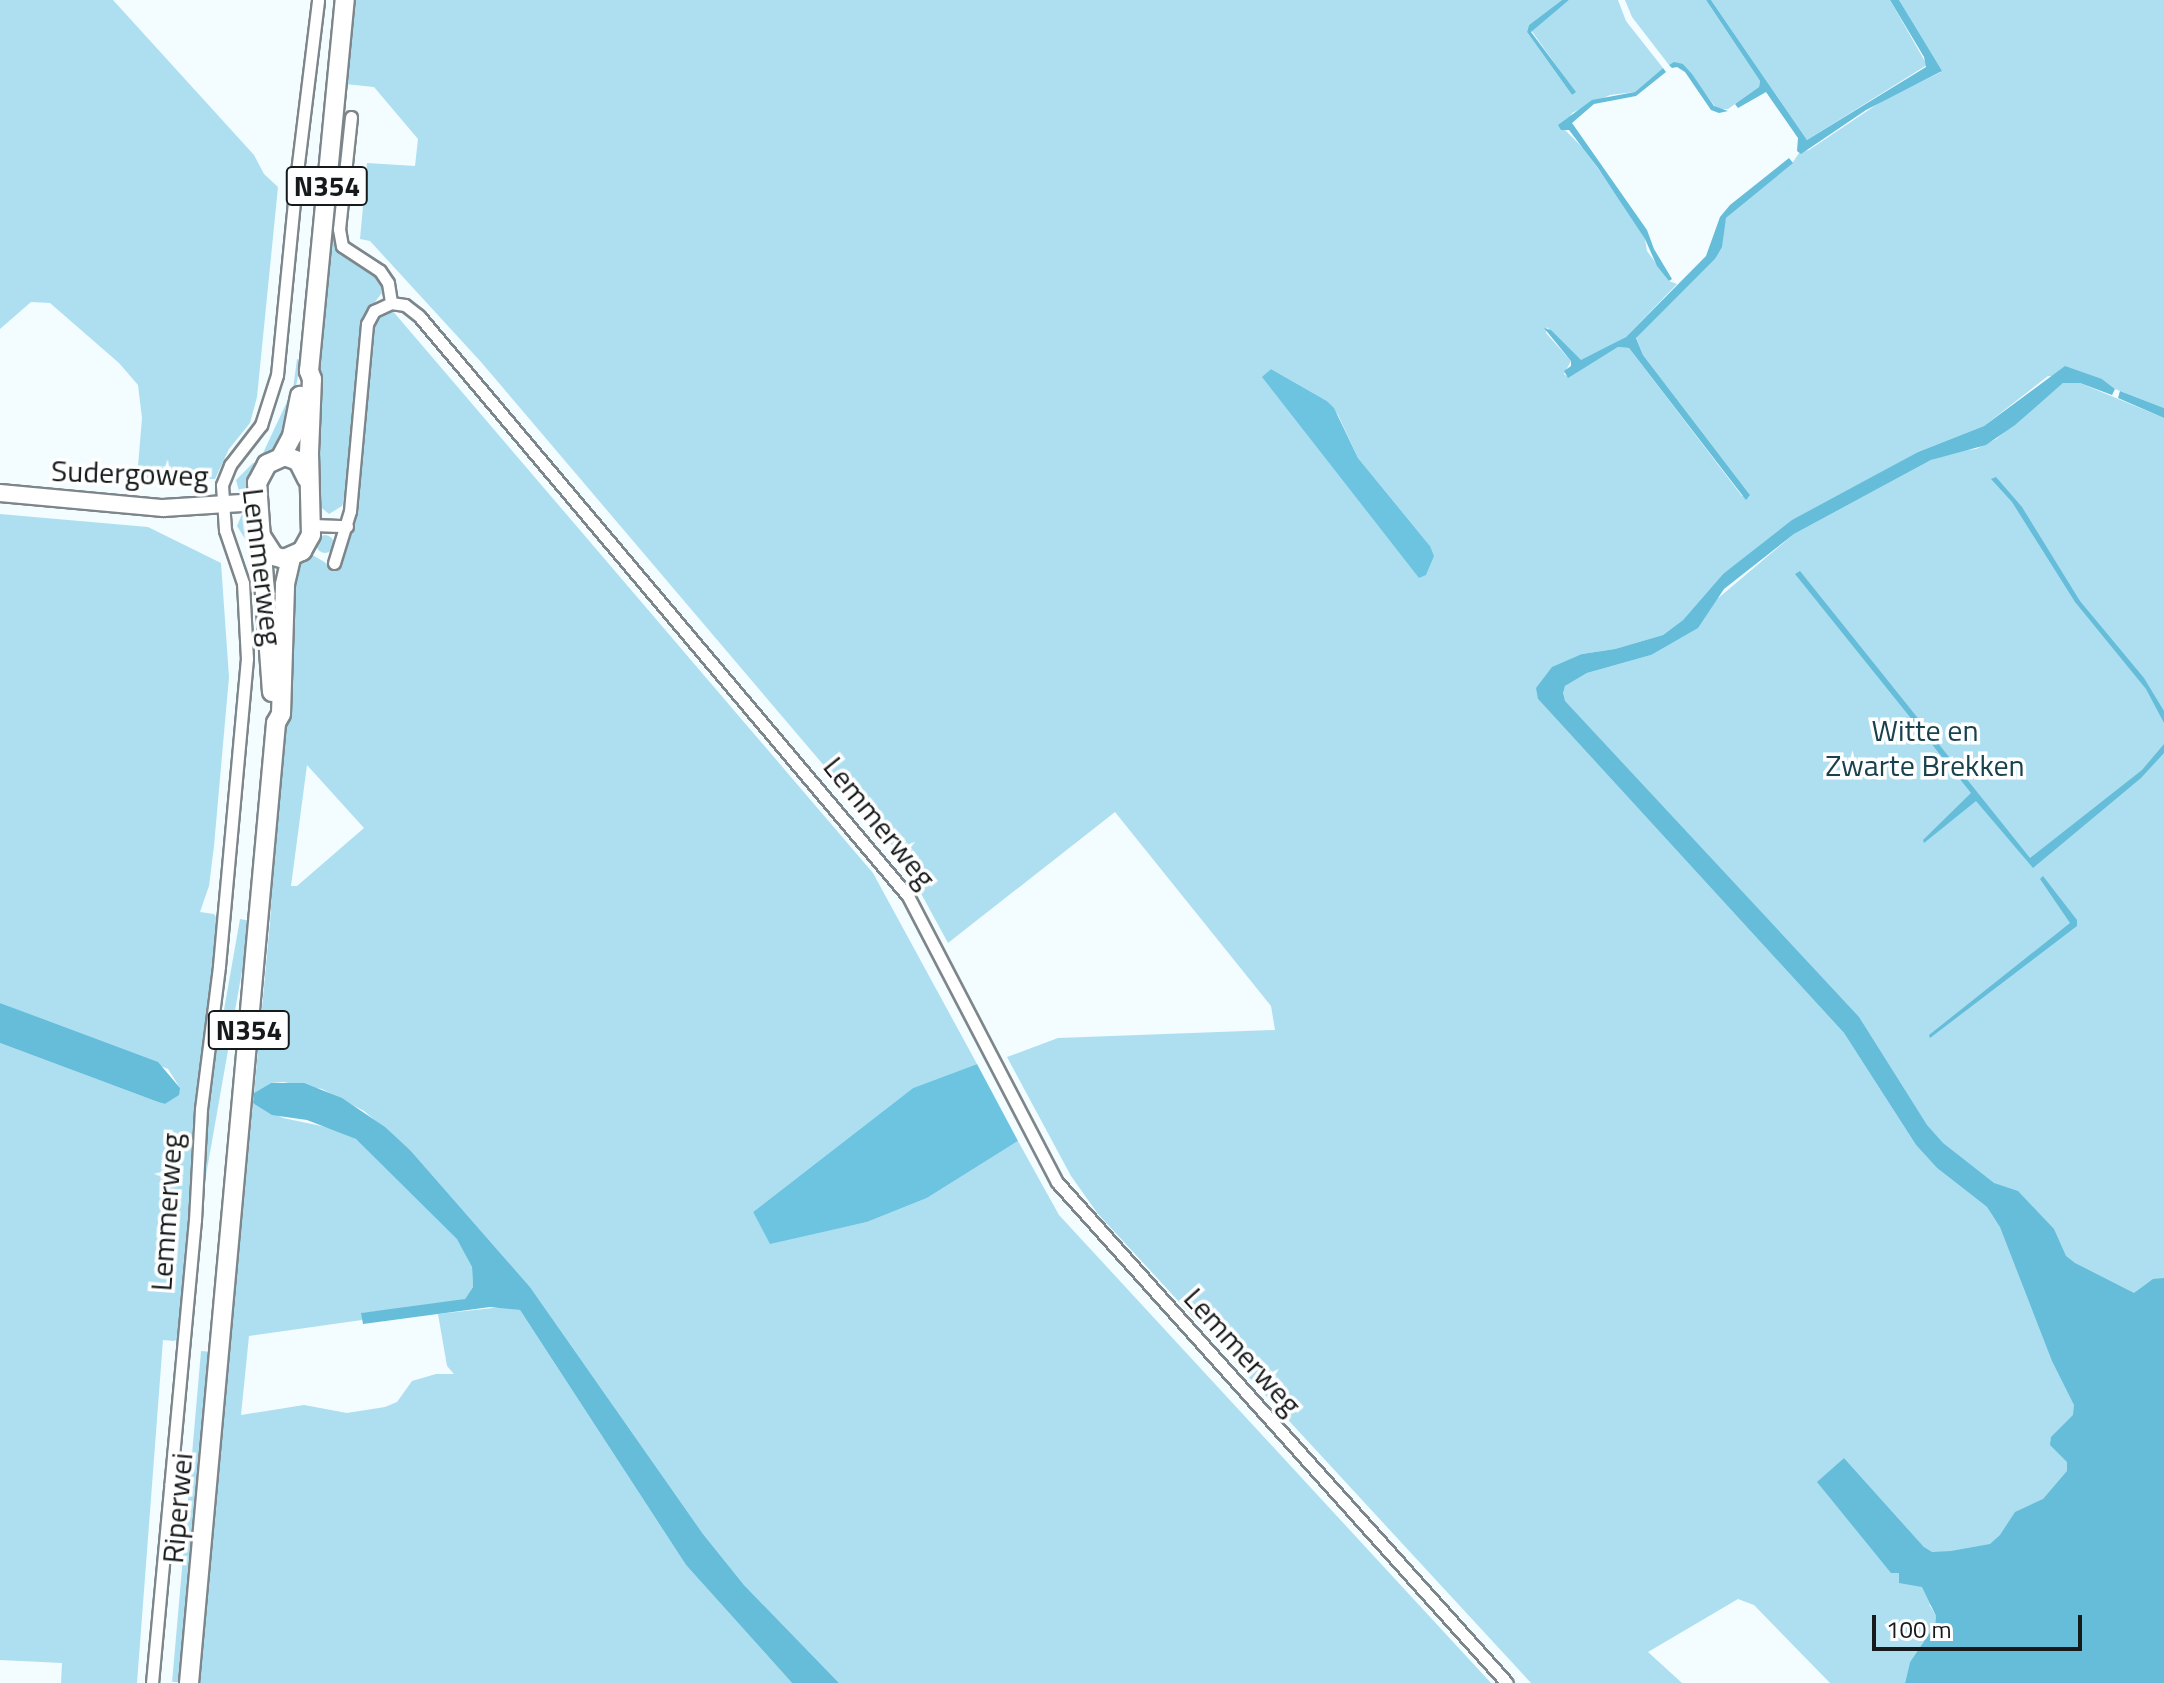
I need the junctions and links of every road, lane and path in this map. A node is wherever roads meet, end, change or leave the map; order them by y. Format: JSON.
{"nodes":[{"id":1,"x":318,"y":0,"type":"edge"},
{"id":2,"x":345,"y":0,"type":"edge"},
{"id":3,"x":351,"y":117,"type":"dead end"},
{"id":4,"x":391,"y":303,"type":"junction"},
{"id":5,"x":309,"y":371,"type":"junction"},
{"id":6,"x":281,"y":457,"type":"junction"},
{"id":7,"x":309,"y":481,"type":"junction"},
{"id":8,"x":0,"y":493,"type":"edge"},
{"id":9,"x":258,"y":502,"type":"junction"},
{"id":10,"x":223,"y":504,"type":"junction"},
{"id":11,"x":312,"y":525,"type":"junction"},
{"id":12,"x":347,"y":526,"type":"junction"},
{"id":13,"x":261,"y":536,"type":"junction"},
{"id":14,"x":291,"y":558,"type":"junction"},
{"id":15,"x":334,"y":563,"type":"dead end"},
{"id":16,"x":276,"y":723,"type":"junction"},
{"id":17,"x":221,"y":1337,"type":"joint"},
{"id":18,"x":184,"y":1347,"type":"joint"},
{"id":19,"x":152,"y":1683,"type":"edge"},
{"id":20,"x":189,"y":1683,"type":"edge"},
{"id":21,"x":1507,"y":1683,"type":"edge"}],
"edges":[{"from":1,"to":10,"type":"street","name":"Lemmerweg"},
{"from":2,"to":5,"type":"main road","name":"Lemmerweg","number":"N354"},
{"from":3,"to":4,"type":"street"},
{"from":4,"to":12,"type":"street"},
{"from":4,"to":21,"type":"street","name":"Lemmerweg"},
{"from":5,"to":6,"type":"main road","name":"Lemmerweg","number":"N354"},
{"from":5,"to":7,"type":"main road","name":"Lemmerweg","number":"N354"},
{"from":6,"to":7,"type":"main road"},
{"from":6,"to":9,"type":"main road","number":"N354"},
{"from":7,"to":11,"type":"main road","number":"N354"},
{"from":8,"to":10,"type":"street","name":"Sudergoweg"},
{"from":9,"to":10,"type":"street","name":"Sudergoweg"},
{"from":9,"to":13,"type":"main road","number":"N354"},
{"from":10,"to":18,"type":"street","name":"Lemmerweg"},
{"from":11,"to":12,"type":"street"},
{"from":11,"to":14,"type":"main road","number":"N354"},
{"from":12,"to":15,"type":"street"},
{"from":13,"to":14,"type":"main road"},
{"from":13,"to":16,"type":"main road","name":"Lemmerweg","number":"N354"},
{"from":14,"to":16,"type":"main road","name":"Lemmerweg","number":"N354"},
{"from":16,"to":17,"type":"main road","name":"Lemmerweg","number":"N354"},
{"from":17,"to":20,"type":"main road","name":"Riperwei","number":"N354"},
{"from":18,"to":19,"type":"street","name":"Riperwei"}]}
